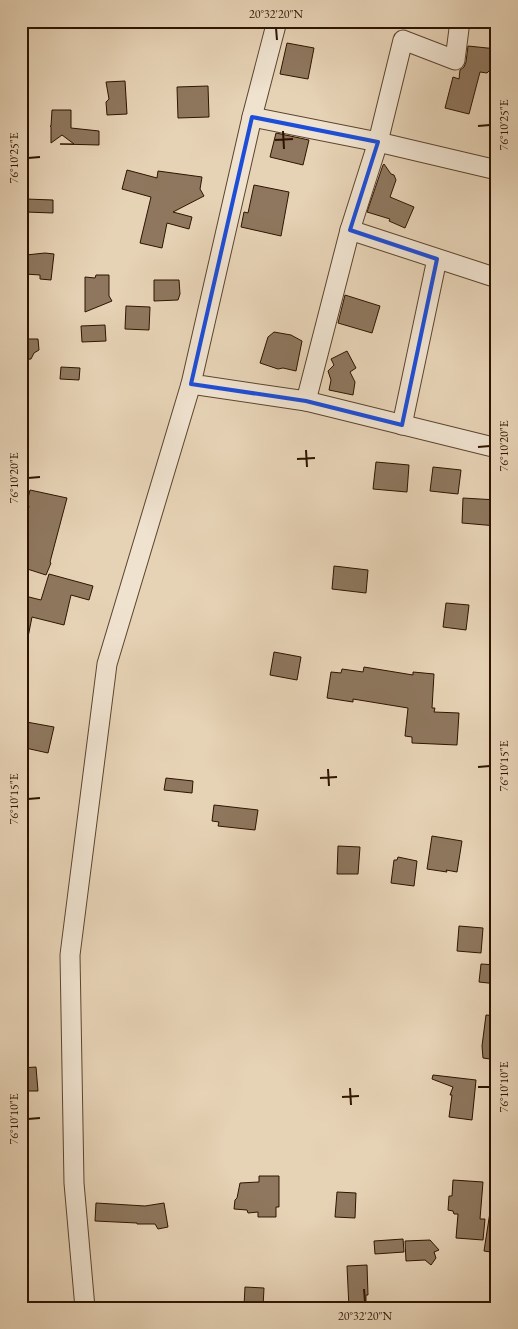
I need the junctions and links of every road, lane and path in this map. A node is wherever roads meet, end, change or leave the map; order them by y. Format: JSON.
{"nodes":[{"id":1,"x":277,"y":21,"type":"edge"},
{"id":2,"x":460,"y":21,"type":"edge"},
{"id":3,"x":252,"y":117,"type":"junction"},
{"id":4,"x":378,"y":142,"type":"junction"},
{"id":5,"x":497,"y":170,"type":"edge"},
{"id":6,"x":350,"y":230,"type":"junction"},
{"id":7,"x":437,"y":259,"type":"junction"},
{"id":8,"x":497,"y":278,"type":"edge"},
{"id":9,"x":191,"y":384,"type":"junction"},
{"id":10,"x":306,"y":401,"type":"junction"},
{"id":11,"x":402,"y":425,"type":"junction"},
{"id":12,"x":497,"y":448,"type":"edge"},
{"id":13,"x":86,"y":1308,"type":"edge"}],
"edges":[{"from":1,"to":3,"type":"street"},
{"from":2,"to":4,"type":"street"},
{"from":3,"to":4,"type":"street"},
{"from":3,"to":9,"type":"street"},
{"from":4,"to":5,"type":"street"},
{"from":4,"to":6,"type":"street"},
{"from":6,"to":7,"type":"street"},
{"from":6,"to":10,"type":"street"},
{"from":7,"to":8,"type":"street"},
{"from":7,"to":11,"type":"street"},
{"from":9,"to":10,"type":"street"},
{"from":9,"to":13,"type":"street"},
{"from":10,"to":11,"type":"street"},
{"from":11,"to":12,"type":"street"}]}
